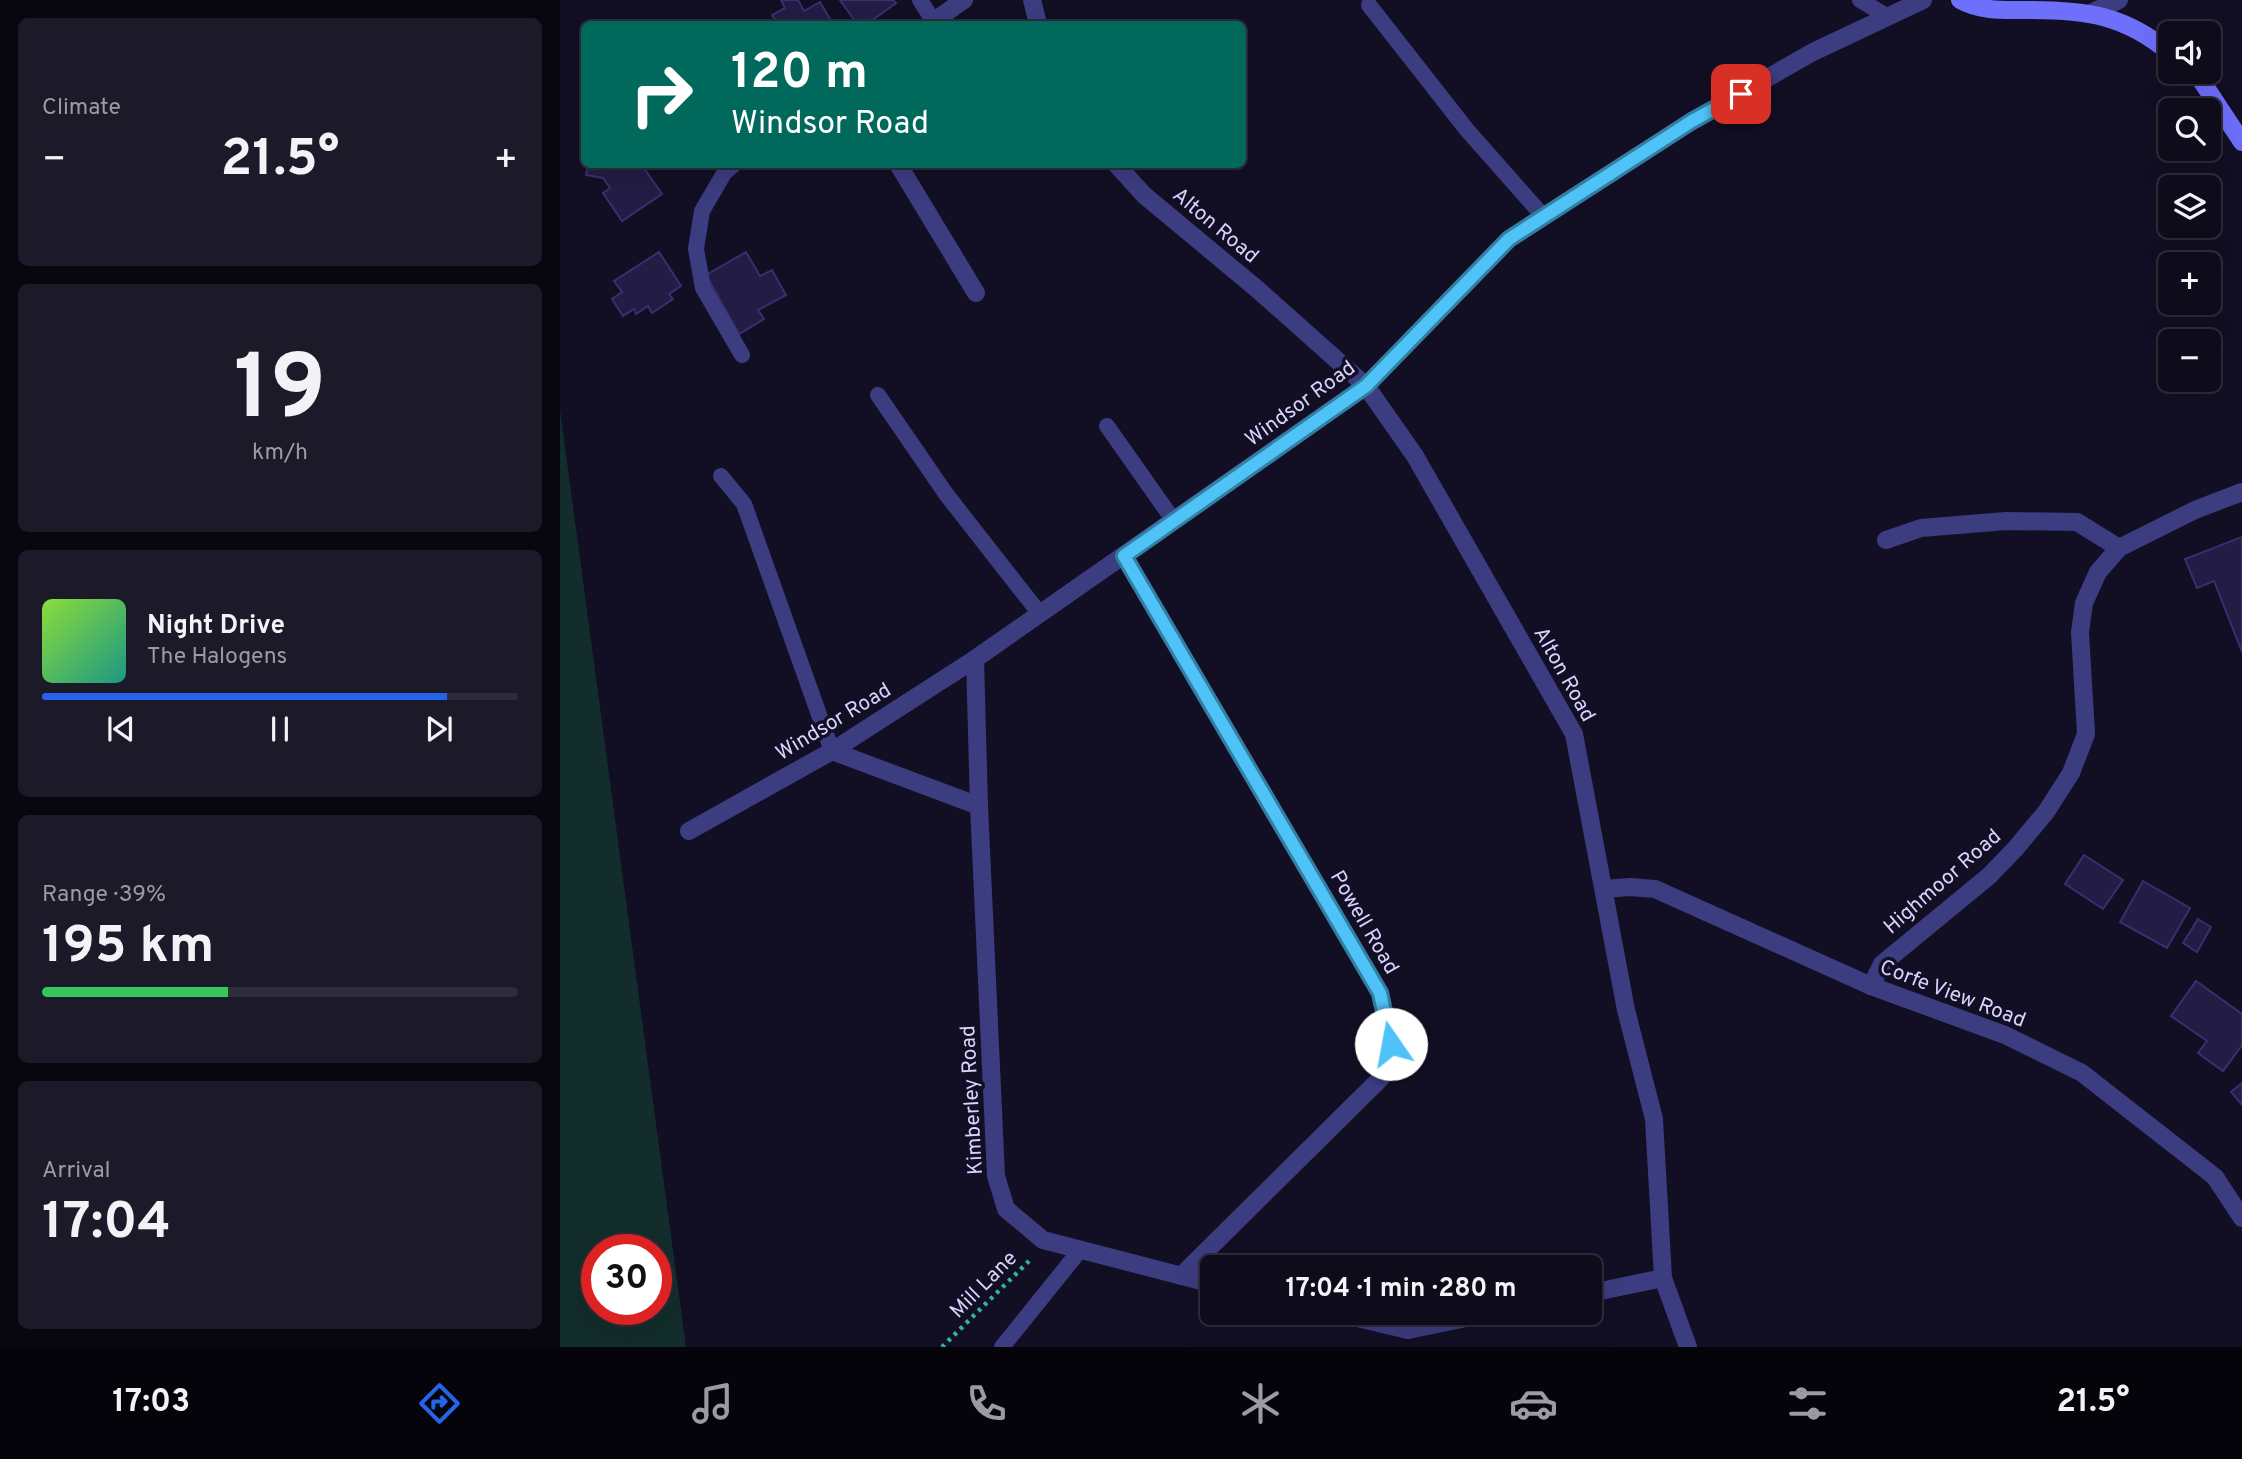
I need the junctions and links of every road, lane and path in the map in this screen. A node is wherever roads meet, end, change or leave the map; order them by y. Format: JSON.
{"nodes":[{"id":1,"x":920,"y":0,"type":"edge"},
{"id":2,"x":964,"y":0,"type":"edge"},
{"id":3,"x":1032,"y":0,"type":"edge"},
{"id":4,"x":1860,"y":0,"type":"edge"},
{"id":5,"x":1923,"y":0,"type":"edge"},
{"id":6,"x":1960,"y":0,"type":"edge"},
{"id":7,"x":2119,"y":0,"type":"edge"},
{"id":8,"x":1369,"y":5,"type":"dead end"},
{"id":9,"x":2091,"y":13,"type":"junction"},
{"id":10,"x":1888,"y":17,"type":"junction"},
{"id":11,"x":931,"y":21,"type":"edge"},
{"id":12,"x":935,"y":21,"type":"edge"},
{"id":13,"x":1037,"y":21,"type":"edge"},
{"id":14,"x":2158,"y":45,"type":"edge"},
{"id":15,"x":2204,"y":84,"type":"edge"},
{"id":16,"x":2242,"y":142,"type":"edge"},
{"id":17,"x":729,"y":168,"type":"edge"},
{"id":18,"x":900,"y":168,"type":"edge"},
{"id":19,"x":1120,"y":168,"type":"edge"},
{"id":20,"x":1544,"y":216,"type":"junction"},
{"id":21,"x":976,"y":293,"type":"dead end"},
{"id":22,"x":742,"y":355,"type":"dead end"},
{"id":23,"x":1366,"y":386,"type":"junction"},
{"id":24,"x":878,"y":395,"type":"dead end"},
{"id":25,"x":1107,"y":426,"type":"dead end"},
{"id":26,"x":721,"y":476,"type":"dead end"},
{"id":27,"x":2242,"y":492,"type":"edge"},
{"id":28,"x":1174,"y":520,"type":"junction"},
{"id":29,"x":1886,"y":540,"type":"dead end"},
{"id":30,"x":2119,"y":548,"type":"junction"},
{"id":31,"x":1124,"y":556,"type":"junction"},
{"id":32,"x":1040,"y":614,"type":"junction"},
{"id":33,"x":975,"y":659,"type":"junction"},
{"id":34,"x":831,"y":751,"type":"junction"},
{"id":35,"x":979,"y":806,"type":"junction"},
{"id":36,"x":689,"y":831,"type":"dead end"},
{"id":37,"x":1604,"y":889,"type":"junction"},
{"id":38,"x":1871,"y":986,"type":"junction"},
{"id":39,"x":2242,"y":1218,"type":"edge"},
{"id":40,"x":1043,"y":1240,"type":"junction"},
{"id":41,"x":1081,"y":1249,"type":"junction"},
{"id":42,"x":1181,"y":1276,"type":"junction"},
{"id":43,"x":1663,"y":1278,"type":"junction"},
{"id":44,"x":1200,"y":1281,"type":"edge"},
{"id":45,"x":1602,"y":1291,"type":"edge"},
{"id":46,"x":1384,"y":1325,"type":"edge"},
{"id":47,"x":1435,"y":1325,"type":"edge"},
{"id":48,"x":942,"y":1347,"type":"edge"},
{"id":49,"x":1002,"y":1347,"type":"edge"},
{"id":50,"x":1688,"y":1347,"type":"edge"}],
"edges":[{"from":1,"to":11,"type":"lane"},
{"from":2,"to":12,"type":"street"},
{"from":3,"to":13,"type":"street"},
{"from":4,"to":10,"type":"lane"},
{"from":5,"to":10,"type":"street","name":"Windsor Road"},
{"from":6,"to":9,"type":"street"},
{"from":7,"to":9,"type":"street"},
{"from":8,"to":20,"type":"lane"},
{"from":9,"to":14,"type":"street"},
{"from":10,"to":20,"type":"street","name":"Windsor Road"},
{"from":15,"to":16,"type":"street"},
{"from":17,"to":22,"type":"lane"},
{"from":18,"to":21,"type":"street"},
{"from":19,"to":23,"type":"street","name":"Alton Road"},
{"from":20,"to":23,"type":"street","name":"Windsor Road"},
{"from":23,"to":28,"type":"street","name":"Windsor Road"},
{"from":23,"to":37,"type":"street","name":"Alton Road"},
{"from":24,"to":32,"type":"lane"},
{"from":25,"to":28,"type":"lane"},
{"from":26,"to":34,"type":"lane"},
{"from":27,"to":30,"type":"street","name":"Highmoor Road"},
{"from":28,"to":31,"type":"street","name":"Windsor Road"},
{"from":29,"to":30,"type":"street"},
{"from":30,"to":38,"type":"street","name":"Highmoor Road"},
{"from":31,"to":32,"type":"street","name":"Windsor Road"},
{"from":31,"to":42,"type":"street","name":"Powell Road"},
{"from":32,"to":33,"type":"street","name":"Windsor Road"},
{"from":33,"to":34,"type":"street","name":"Windsor Road"},
{"from":33,"to":35,"type":"street","name":"Kimberley Road"},
{"from":34,"to":35,"type":"street"},
{"from":34,"to":36,"type":"street","name":"Windsor Road"},
{"from":35,"to":40,"type":"street","name":"Kimberley Road"},
{"from":37,"to":38,"type":"street","name":"Corfe View Road"},
{"from":37,"to":43,"type":"street","name":"Alton Road"},
{"from":38,"to":39,"type":"street","name":"Corfe View Road"},
{"from":40,"to":41,"type":"street","name":"Kimberley Road"},
{"from":40,"to":48,"type":"path","name":"Mill Lane"},
{"from":41,"to":42,"type":"street","name":"Kimberley Road"},
{"from":41,"to":49,"type":"lane"},
{"from":42,"to":44,"type":"street","name":"Kimberley Road"},
{"from":43,"to":45,"type":"street"},
{"from":43,"to":50,"type":"street","name":"Alton Road"},
{"from":46,"to":47,"type":"street"}]}
